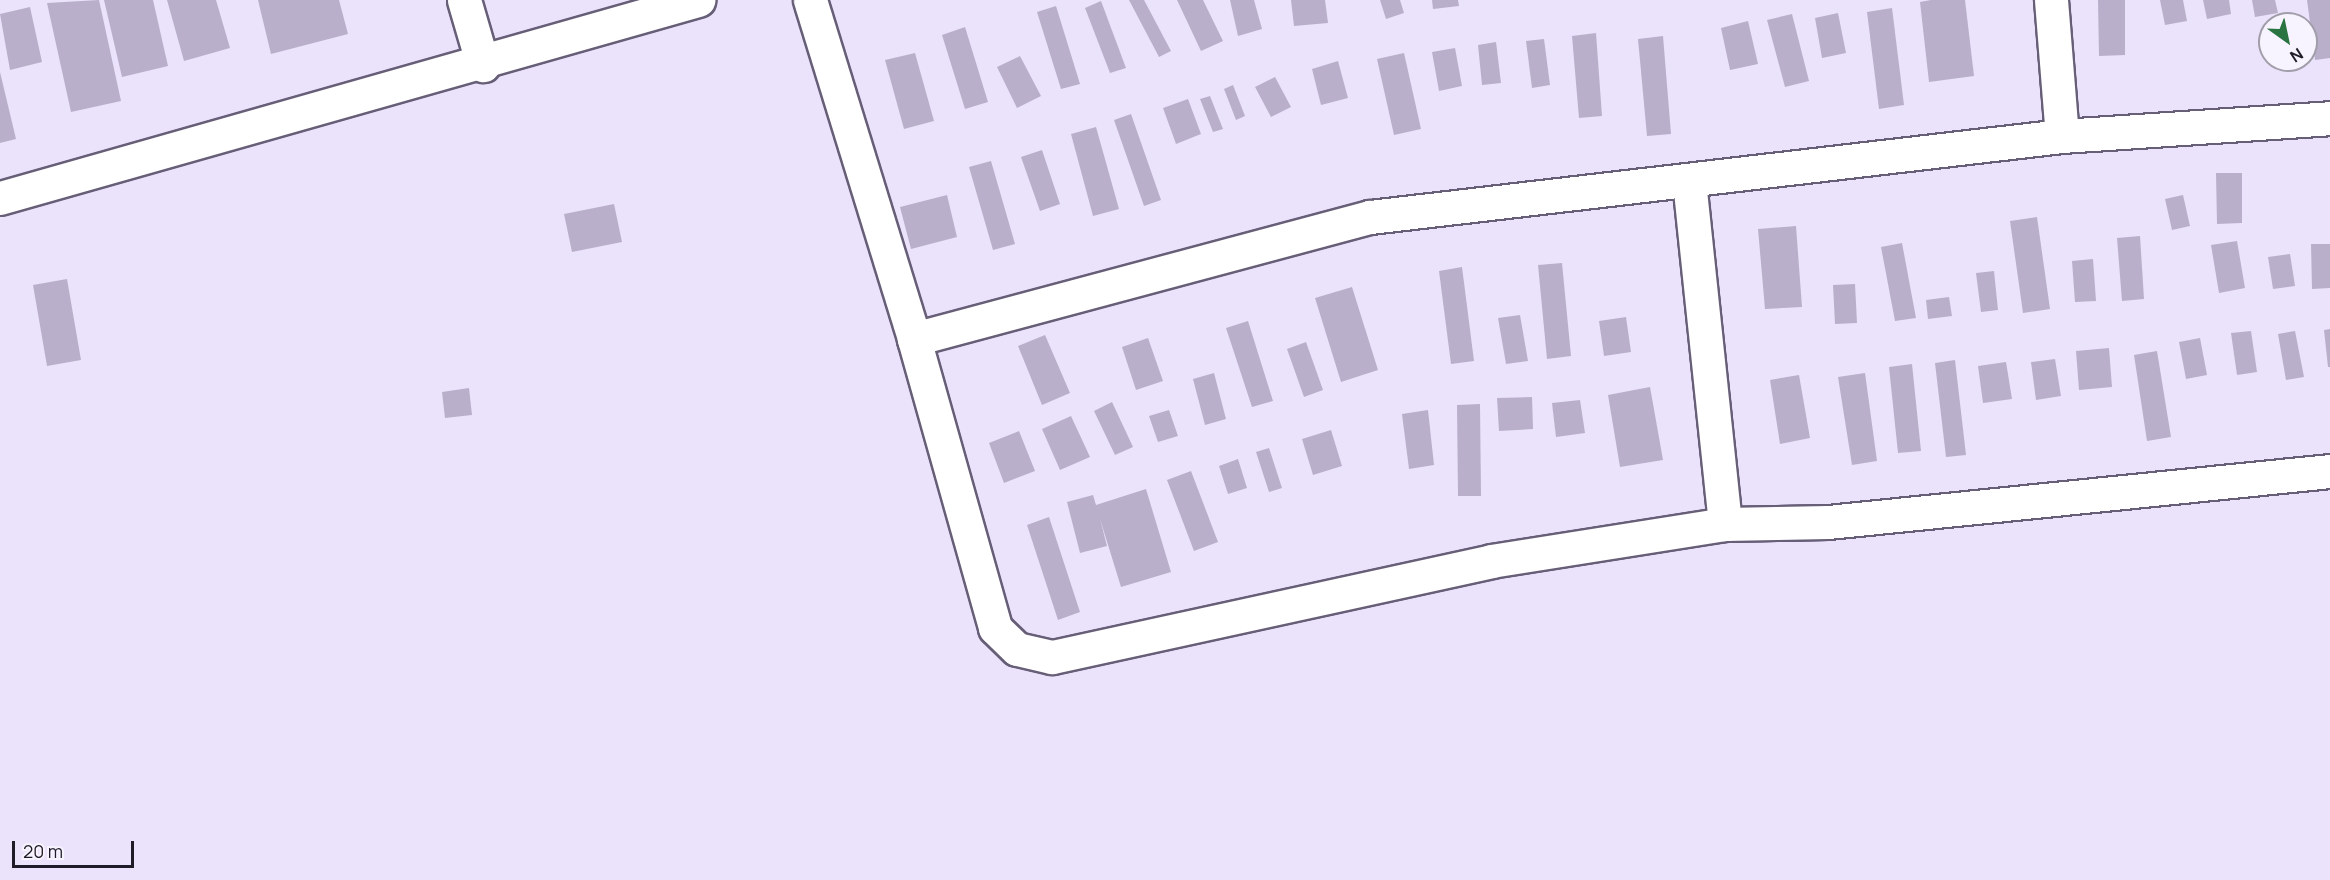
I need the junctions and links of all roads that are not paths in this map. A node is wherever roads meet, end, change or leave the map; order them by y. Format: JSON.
{"nodes":[{"id":1,"x":464,"y":0,"type":"edge"},
{"id":2,"x":698,"y":0,"type":"edge"},
{"id":3,"x":810,"y":0,"type":"edge"},
{"id":4,"x":2051,"y":0,"type":"edge"},
{"id":5,"x":483,"y":65,"type":"junction"},
{"id":6,"x":2330,"y":118,"type":"edge"},
{"id":7,"x":2062,"y":136,"type":"junction"},
{"id":8,"x":1689,"y":181,"type":"junction"},
{"id":9,"x":0,"y":198,"type":"edge"},
{"id":10,"x":914,"y":339,"type":"junction"},
{"id":11,"x":2330,"y":471,"type":"edge"},
{"id":12,"x":1725,"y":524,"type":"junction"}],
"edges":[{"from":1,"to":5,"type":"street"},
{"from":2,"to":5,"type":"street"},
{"from":3,"to":10,"type":"street"},
{"from":4,"to":7,"type":"street"},
{"from":5,"to":9,"type":"street"},
{"from":6,"to":7,"type":"street"},
{"from":7,"to":8,"type":"street"},
{"from":8,"to":10,"type":"street"},
{"from":8,"to":12,"type":"street"},
{"from":10,"to":12,"type":"street"},
{"from":11,"to":12,"type":"street"}]}
